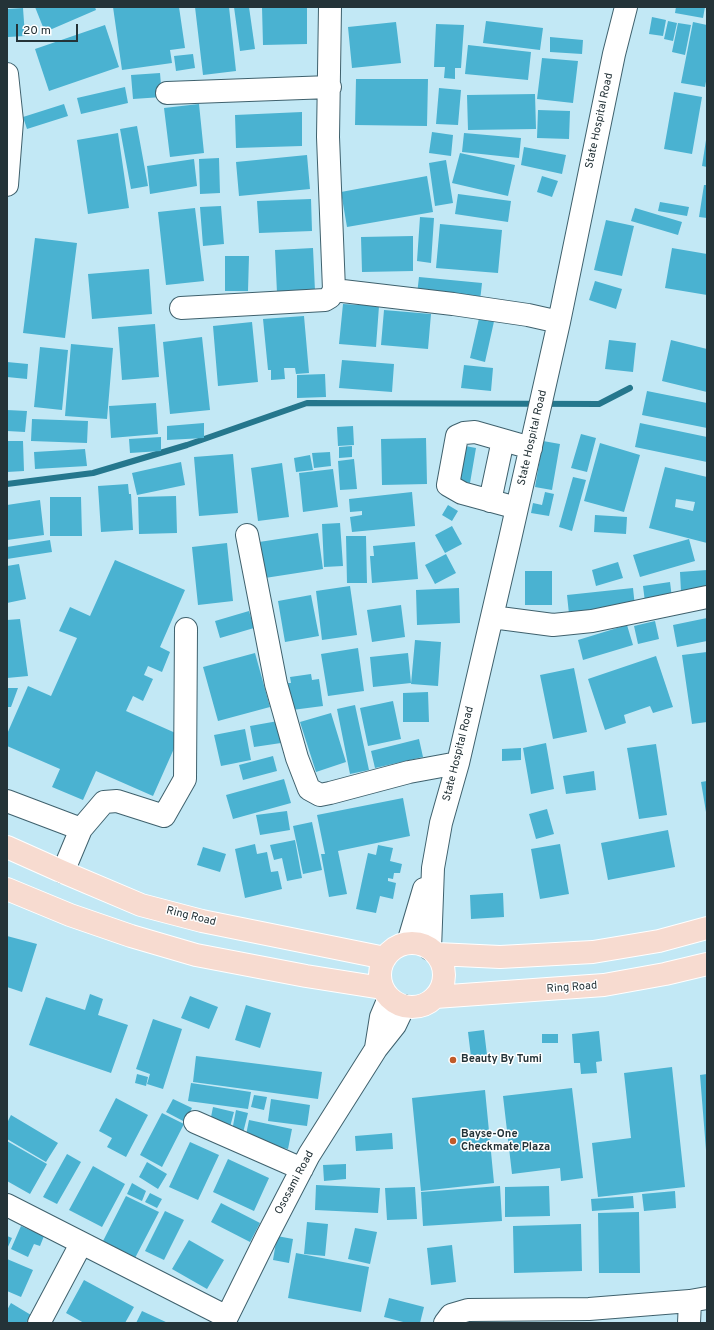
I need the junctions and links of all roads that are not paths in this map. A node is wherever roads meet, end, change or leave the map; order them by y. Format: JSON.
{"nodes":[{"id":1,"x":330,"y":7,"type":"edge"},
{"id":2,"x":626,"y":7,"type":"edge"},
{"id":3,"x":7,"y":74,"type":"edge"},
{"id":4,"x":330,"y":87,"type":"junction"},
{"id":5,"x":167,"y":93,"type":"dead end"},
{"id":6,"x":7,"y":186,"type":"edge"},
{"id":7,"x":334,"y":290,"type":"junction"},
{"id":8,"x":181,"y":308,"type":"dead end"},
{"id":9,"x":559,"y":322,"type":"junction"},
{"id":10,"x":503,"y":440,"type":"junction"},
{"id":11,"x":531,"y":448,"type":"junction"},
{"id":12,"x":490,"y":501,"type":"junction"},
{"id":13,"x":517,"y":508,"type":"junction"},
{"id":14,"x":247,"y":535,"type":"dead end"},
{"id":15,"x":707,"y":596,"type":"edge"},
{"id":16,"x":492,"y":617,"type":"junction"},
{"id":17,"x":186,"y":629,"type":"dead end"},
{"id":18,"x":458,"y":764,"type":"junction"},
{"id":19,"x":7,"y":801,"type":"edge"},
{"id":20,"x":81,"y":829,"type":"junction"},
{"id":21,"x":7,"y":846,"type":"edge"},
{"id":22,"x":433,"y":868,"type":"junction"},
{"id":23,"x":63,"y":872,"type":"junction"},
{"id":24,"x":7,"y":889,"type":"edge"},
{"id":25,"x":707,"y":928,"type":"edge"},
{"id":26,"x":408,"y":943,"type":"junction"},
{"id":27,"x":434,"y":952,"type":"junction"},
{"id":28,"x":385,"y":958,"type":"junction"},
{"id":29,"x":707,"y":964,"type":"edge"},
{"id":30,"x":392,"y":997,"type":"junction"},
{"id":31,"x":435,"y":997,"type":"junction"},
{"id":32,"x":195,"y":1122,"type":"dead end"},
{"id":33,"x":302,"y":1169,"type":"junction"},
{"id":34,"x":7,"y":1205,"type":"edge"},
{"id":35,"x":81,"y":1244,"type":"junction"},
{"id":36,"x":699,"y":1299,"type":"edge"},
{"id":37,"x":225,"y":1320,"type":"edge"},
{"id":38,"x":38,"y":1323,"type":"edge"},
{"id":39,"x":445,"y":1323,"type":"edge"},
{"id":40,"x":689,"y":1323,"type":"edge"}],
"edges":[{"from":1,"to":4,"type":"street"},
{"from":2,"to":9,"type":"street","name":"State Hospital Road"},
{"from":3,"to":6,"type":"street"},
{"from":4,"to":5,"type":"street"},
{"from":4,"to":7,"type":"street"},
{"from":7,"to":8,"type":"street"},
{"from":7,"to":9,"type":"street"},
{"from":9,"to":11,"type":"street","name":"State Hospital Road"},
{"from":10,"to":11,"type":"street"},
{"from":10,"to":12,"type":"street"},
{"from":10,"to":12,"type":"street"},
{"from":11,"to":13,"type":"street","name":"State Hospital Road"},
{"from":12,"to":13,"type":"street"},
{"from":13,"to":16,"type":"street","name":"State Hospital Road"},
{"from":14,"to":18,"type":"street"},
{"from":15,"to":16,"type":"street"},
{"from":16,"to":18,"type":"street","name":"State Hospital Road"},
{"from":17,"to":20,"type":"street"},
{"from":18,"to":22,"type":"street","name":"State Hospital Road"},
{"from":19,"to":20,"type":"street"},
{"from":20,"to":23,"type":"street"},
{"from":21,"to":23,"type":"main road","name":"Ring Road"},
{"from":22,"to":26,"type":"street"},
{"from":22,"to":27,"type":"street"},
{"from":23,"to":28,"type":"main road","name":"Ring Road"},
{"from":24,"to":30,"type":"main road"},
{"from":25,"to":27,"type":"main road"},
{"from":26,"to":27,"type":"main road"},
{"from":26,"to":28,"type":"main road"},
{"from":27,"to":31,"type":"main road"},
{"from":28,"to":30,"type":"main road"},
{"from":29,"to":31,"type":"main road","name":"Ring Road"},
{"from":30,"to":31,"type":"main road"},
{"from":30,"to":33,"type":"street","name":"Ososami Road"},
{"from":32,"to":33,"type":"street"},
{"from":33,"to":37,"type":"street","name":"Ososami Road"},
{"from":34,"to":35,"type":"street"},
{"from":35,"to":37,"type":"street"},
{"from":35,"to":38,"type":"street"},
{"from":36,"to":39,"type":"street"},
{"from":36,"to":40,"type":"street"}]}
